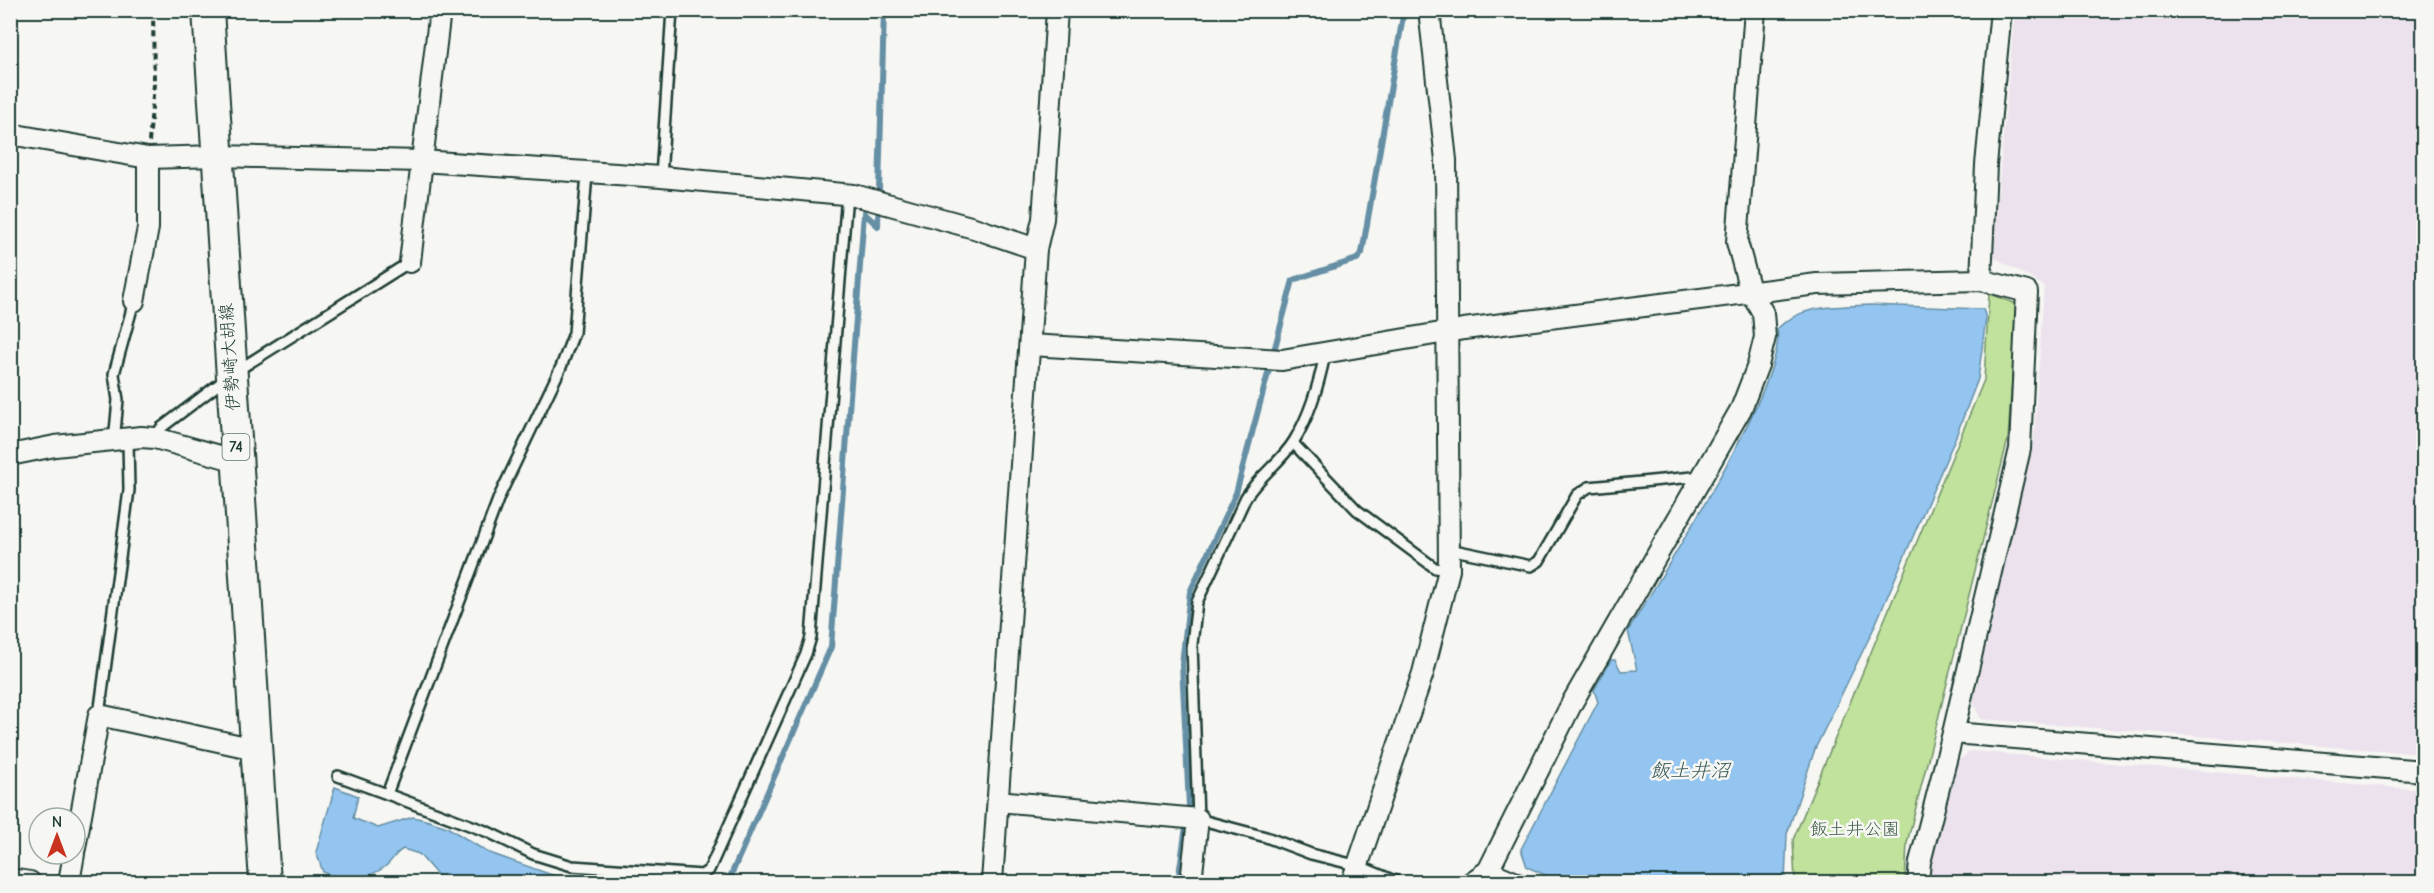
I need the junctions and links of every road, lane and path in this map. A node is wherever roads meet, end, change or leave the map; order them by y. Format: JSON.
{"nodes":[{"id":1,"x":153,"y":10,"type":"edge"},
{"id":2,"x":208,"y":10,"type":"edge"},
{"id":3,"x":440,"y":10,"type":"edge"},
{"id":4,"x":672,"y":10,"type":"edge"},
{"id":5,"x":1057,"y":10,"type":"edge"},
{"id":6,"x":1429,"y":10,"type":"edge"},
{"id":7,"x":1755,"y":10,"type":"edge"},
{"id":8,"x":2001,"y":10,"type":"edge"},
{"id":9,"x":10,"y":134,"type":"edge"},
{"id":10,"x":217,"y":156,"type":"junction"},
{"id":11,"x":148,"y":158,"type":"junction"},
{"id":12,"x":422,"y":161,"type":"junction"},
{"id":13,"x":587,"y":174,"type":"junction"},
{"id":14,"x":661,"y":177,"type":"junction"},
{"id":15,"x":847,"y":194,"type":"junction"},
{"id":16,"x":1036,"y":249,"type":"junction"},
{"id":17,"x":410,"y":262,"type":"joint"},
{"id":18,"x":1981,"y":280,"type":"junction"},
{"id":19,"x":1750,"y":290,"type":"junction"},
{"id":20,"x":134,"y":301,"type":"joint"},
{"id":21,"x":1447,"y":333,"type":"junction"},
{"id":22,"x":1030,"y":345,"type":"junction"},
{"id":23,"x":1325,"y":354,"type":"junction"},
{"id":24,"x":231,"y":375,"type":"junction"},
{"id":25,"x":155,"y":438,"type":"junction"},
{"id":26,"x":121,"y":441,"type":"junction"},
{"id":27,"x":1293,"y":442,"type":"junction"},
{"id":28,"x":10,"y":454,"type":"edge"},
{"id":29,"x":237,"y":461,"type":"junction"},
{"id":30,"x":1703,"y":476,"type":"junction"},
{"id":31,"x":1449,"y":549,"type":"junction"},
{"id":32,"x":1449,"y":570,"type":"junction"},
{"id":33,"x":99,"y":716,"type":"junction"},
{"id":34,"x":1953,"y":733,"type":"junction"},
{"id":35,"x":255,"y":749,"type":"junction"},
{"id":36,"x":2424,"y":771,"type":"edge"},
{"id":37,"x":339,"y":776,"type":"dead end"},
{"id":38,"x":387,"y":794,"type":"junction"},
{"id":39,"x":998,"y":801,"type":"junction"},
{"id":40,"x":83,"y":806,"type":"edge"},
{"id":41,"x":1198,"y":819,"type":"junction"},
{"id":42,"x":72,"y":866,"type":"edge"},
{"id":43,"x":1488,"y":870,"type":"junction"},
{"id":44,"x":1355,"y":874,"type":"edge"},
{"id":45,"x":10,"y":879,"type":"edge"},
{"id":46,"x":30,"y":882,"type":"edge"},
{"id":47,"x":69,"y":882,"type":"edge"},
{"id":48,"x":265,"y":882,"type":"edge"},
{"id":49,"x":992,"y":882,"type":"edge"},
{"id":50,"x":1191,"y":882,"type":"edge"},
{"id":51,"x":1397,"y":882,"type":"edge"},
{"id":52,"x":1472,"y":882,"type":"edge"},
{"id":53,"x":1514,"y":882,"type":"edge"},
{"id":54,"x":1918,"y":882,"type":"edge"}],
"edges":[{"from":1,"to":11,"type":"path"},
{"from":2,"to":10,"type":"main road","name":"伊勢崎大胡線","number":"74"},
{"from":3,"to":12,"type":"street"},
{"from":4,"to":14,"type":"lane"},
{"from":5,"to":16,"type":"street"},
{"from":6,"to":21,"type":"street"},
{"from":7,"to":19,"type":"street"},
{"from":8,"to":18,"type":"street"},
{"from":9,"to":11,"type":"street"},
{"from":10,"to":11,"type":"street"},
{"from":10,"to":12,"type":"street"},
{"from":10,"to":24,"type":"main road","name":"伊勢崎大胡線","number":"74"},
{"from":11,"to":20,"type":"street"},
{"from":12,"to":13,"type":"street"},
{"from":12,"to":17,"type":"street"},
{"from":13,"to":14,"type":"street"},
{"from":13,"to":38,"type":"lane"},
{"from":14,"to":15,"type":"street"},
{"from":15,"to":16,"type":"street"},
{"from":15,"to":38,"type":"lane"},
{"from":16,"to":22,"type":"street"},
{"from":17,"to":24,"type":"lane"},
{"from":18,"to":19,"type":"street"},
{"from":18,"to":34,"type":"street"},
{"from":19,"to":21,"type":"street"},
{"from":19,"to":30,"type":"street"},
{"from":20,"to":26,"type":"lane"},
{"from":21,"to":23,"type":"street"},
{"from":21,"to":31,"type":"street"},
{"from":22,"to":23,"type":"street"},
{"from":22,"to":39,"type":"street"},
{"from":23,"to":27,"type":"lane"},
{"from":24,"to":25,"type":"lane"},
{"from":24,"to":29,"type":"main road","name":"伊勢崎大胡線","number":"74"},
{"from":25,"to":26,"type":"street"},
{"from":25,"to":29,"type":"street"},
{"from":26,"to":28,"type":"street"},
{"from":26,"to":33,"type":"lane"},
{"from":27,"to":32,"type":"lane"},
{"from":27,"to":41,"type":"lane"},
{"from":29,"to":35,"type":"main road","name":"伊勢崎大胡線","number":"74"},
{"from":30,"to":31,"type":"lane"},
{"from":30,"to":43,"type":"street"},
{"from":31,"to":32,"type":"street"},
{"from":32,"to":44,"type":"street"},
{"from":33,"to":35,"type":"street"},
{"from":33,"to":40,"type":"street"},
{"from":34,"to":36,"type":"street"},
{"from":34,"to":54,"type":"street"},
{"from":35,"to":48,"type":"main road","name":"伊勢崎大胡線","number":"74"},
{"from":37,"to":38,"type":"lane"},
{"from":39,"to":41,"type":"street"},
{"from":39,"to":49,"type":"street"},
{"from":41,"to":44,"type":"lane"},
{"from":41,"to":50,"type":"street"},
{"from":42,"to":47,"type":"street"},
{"from":43,"to":52,"type":"street"},
{"from":43,"to":53,"type":"street"},
{"from":44,"to":51,"type":"lane"},
{"from":45,"to":46,"type":"street"}]}
